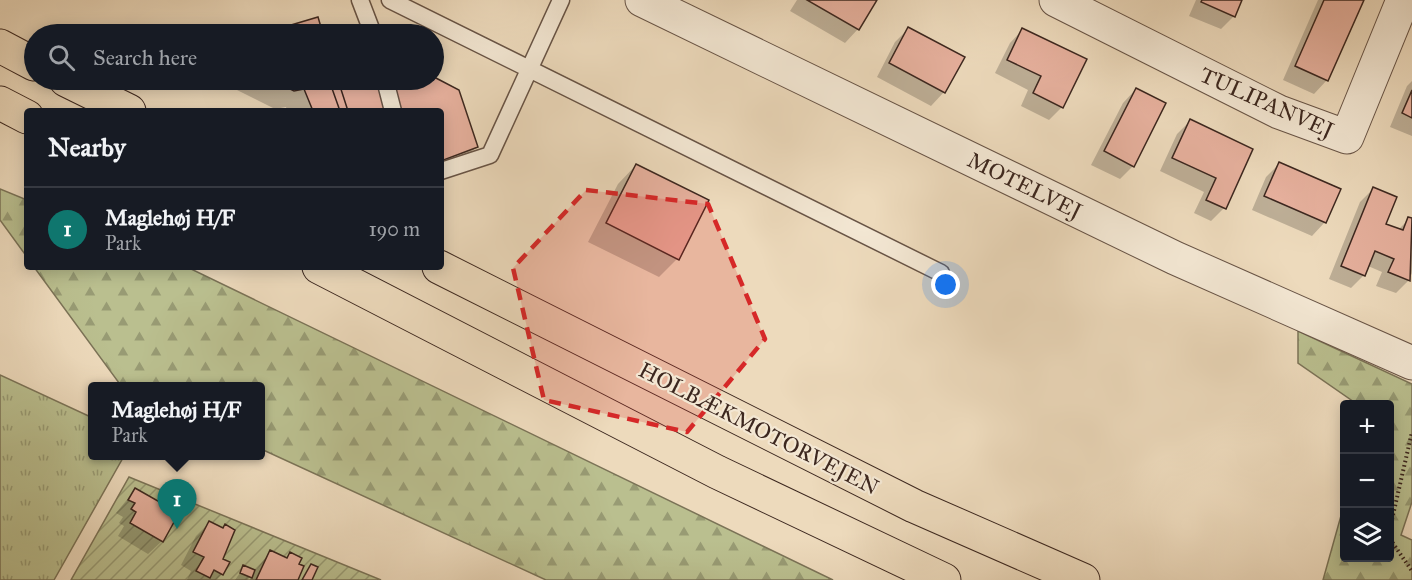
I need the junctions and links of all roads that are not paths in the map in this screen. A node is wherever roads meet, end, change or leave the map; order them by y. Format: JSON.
{"nodes":[{"id":1,"x":360,"y":0,"type":"edge"},
{"id":2,"x":390,"y":0,"type":"edge"},
{"id":3,"x":561,"y":0,"type":"edge"},
{"id":4,"x":642,"y":0,"type":"edge"},
{"id":5,"x":1056,"y":0,"type":"edge"},
{"id":6,"x":1403,"y":0,"type":"edge"},
{"id":7,"x":369,"y":24,"type":"edge"},
{"id":8,"x":439,"y":24,"type":"edge"},
{"id":9,"x":444,"y":26,"type":"edge"},
{"id":10,"x":0,"y":46,"type":"edge"},
{"id":11,"x":24,"y":59,"type":"edge"},
{"id":12,"x":529,"y":68,"type":"junction"},
{"id":13,"x":86,"y":90,"type":"edge"},
{"id":14,"x":388,"y":90,"type":"edge"},
{"id":15,"x":0,"y":104,"type":"edge"},
{"id":16,"x":123,"y":108,"type":"edge"},
{"id":17,"x":392,"y":108,"type":"edge"},
{"id":18,"x":0,"y":116,"type":"edge"},
{"id":19,"x":24,"y":116,"type":"edge"},
{"id":20,"x":24,"y":126,"type":"edge"},
{"id":21,"x":444,"y":170,"type":"edge"},
{"id":22,"x":325,"y":270,"type":"edge"},
{"id":23,"x":444,"y":270,"type":"edge"},
{"id":24,"x":941,"y":273,"type":"dead end"},
{"id":25,"x":1412,"y":363,"type":"edge"},
{"id":26,"x":944,"y":580,"type":"edge"},
{"id":27,"x":1083,"y":580,"type":"edge"}],
"edges":[{"from":1,"to":7,"type":"lane"},
{"from":2,"to":8,"type":"lane"},
{"from":3,"to":12,"type":"lane"},
{"from":4,"to":25,"type":"street","name":"MOTELVEJ"},
{"from":5,"to":6,"type":"street","name":"TULIPANVEJ"},
{"from":9,"to":12,"type":"lane"},
{"from":10,"to":11,"type":"highway"},
{"from":12,"to":21,"type":"lane"},
{"from":12,"to":24,"type":"lane"},
{"from":13,"to":16,"type":"highway"},
{"from":14,"to":17,"type":"lane"},
{"from":15,"to":19,"type":"highway"},
{"from":18,"to":20,"type":"highway"},
{"from":22,"to":26,"type":"highway"},
{"from":23,"to":27,"type":"highway","name":"HOLBÆKMOTORVEJEN"}]}
